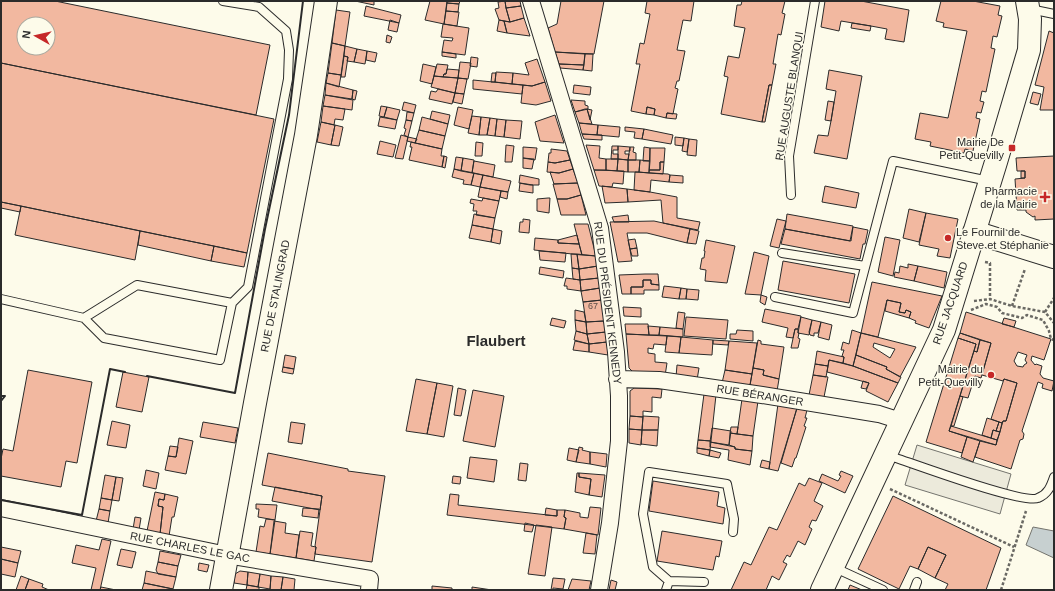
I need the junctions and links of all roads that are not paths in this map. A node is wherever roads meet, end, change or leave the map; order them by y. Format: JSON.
{"nodes":[{"id":1,"x":223,"y":1,"type":"edge"},
{"id":2,"x":326,"y":1,"type":"edge"},
{"id":3,"x":531,"y":1,"type":"edge"},
{"id":4,"x":816,"y":1,"type":"edge"},
{"id":5,"x":1028,"y":5,"type":"edge"},
{"id":6,"x":1054,"y":14,"type":"edge"},
{"id":7,"x":990,"y":181,"type":"junction"},
{"id":8,"x":791,"y":195,"type":"dead end"},
{"id":9,"x":974,"y":232,"type":"junction"},
{"id":10,"x":782,"y":252,"type":"dead end"},
{"id":11,"x":1054,"y":257,"type":"edge"},
{"id":12,"x":865,"y":266,"type":"junction"},
{"id":13,"x":775,"y":297,"type":"dead end"},
{"id":14,"x":1,"y":299,"type":"edge"},
{"id":15,"x":232,"y":303,"type":"junction"},
{"id":16,"x":84,"y":318,"type":"junction"},
{"id":17,"x":617,"y":379,"type":"junction"},
{"id":18,"x":901,"y":421,"type":"junction"},
{"id":19,"x":886,"y":455,"type":"junction"},
{"id":20,"x":1054,"y":477,"type":"edge"},
{"id":21,"x":1,"y":508,"type":"edge"},
{"id":22,"x":733,"y":532,"type":"dead end"},
{"id":23,"x":227,"y":555,"type":"junction"},
{"id":24,"x":833,"y":567,"type":"junction"},
{"id":25,"x":669,"y":581,"type":"junction"},
{"id":26,"x":704,"y":582,"type":"dead end"},
{"id":27,"x":221,"y":590,"type":"edge"},
{"id":28,"x":369,"y":590,"type":"edge"},
{"id":29,"x":599,"y":590,"type":"edge"},
{"id":30,"x":666,"y":590,"type":"edge"},
{"id":31,"x":822,"y":590,"type":"edge"},
{"id":32,"x":882,"y":590,"type":"edge"}],
"edges":[{"from":1,"to":15,"type":"lane"},
{"from":2,"to":23,"type":"street","name":"RUE DE STALINGRAD"},
{"from":3,"to":17,"type":"street","name":"RUE DU PRÉSIDENT KENNEDY"},
{"from":4,"to":8,"type":"lane","name":"RUE AUGUSTE BLANQUI"},
{"from":5,"to":6,"type":"lane"},
{"from":5,"to":7,"type":"street","name":"RUE JACQUARD"},
{"from":7,"to":9,"type":"street","name":"RUE JACQUARD"},
{"from":7,"to":12,"type":"lane"},
{"from":9,"to":11,"type":"street"},
{"from":9,"to":18,"type":"street","name":"RUE JACQUARD"},
{"from":10,"to":12,"type":"lane"},
{"from":12,"to":13,"type":"lane"},
{"from":14,"to":16,"type":"lane"},
{"from":15,"to":16,"type":"lane"},
{"from":15,"to":16,"type":"lane"},
{"from":17,"to":18,"type":"street","name":"RUE BÉRANGER"},
{"from":17,"to":29,"type":"street","name":"RUE DU PRÉSIDENT KENNEDY"},
{"from":18,"to":19,"type":"street","name":"RUE JACQUARD"},
{"from":19,"to":20,"type":"lane"},
{"from":19,"to":24,"type":"street","name":"RUE JACQUARD"},
{"from":21,"to":23,"type":"street","name":"RUE CHARLES LE GAC"},
{"from":22,"to":25,"type":"lane"},
{"from":23,"to":27,"type":"street","name":"RUE DE STALINGRAD"},
{"from":23,"to":28,"type":"street","name":"RUE CHARLES LE GAC"},
{"from":24,"to":31,"type":"street","name":"RUE JACQUARD"},
{"from":24,"to":32,"type":"lane"},
{"from":25,"to":26,"type":"lane"},
{"from":25,"to":30,"type":"lane"}]}
